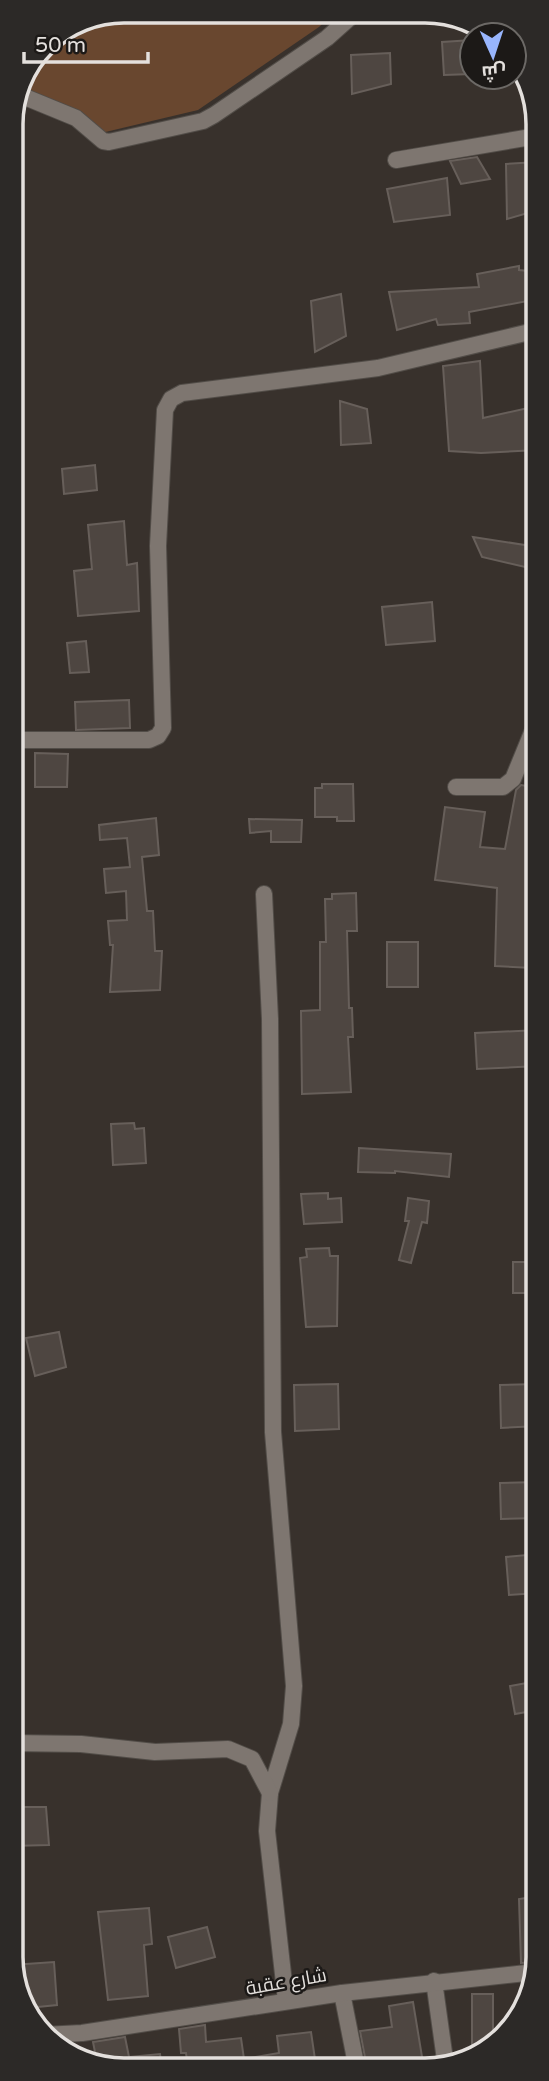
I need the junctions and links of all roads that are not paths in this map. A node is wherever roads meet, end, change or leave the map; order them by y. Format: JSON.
{"nodes":[{"id":1,"x":344,"y":23,"type":"edge"},
{"id":2,"x":26,"y":97,"type":"edge"},
{"id":3,"x":526,"y":138,"type":"edge"},
{"id":4,"x":396,"y":160,"type":"dead end"},
{"id":5,"x":526,"y":333,"type":"edge"},
{"id":6,"x":23,"y":740,"type":"edge"},
{"id":7,"x":526,"y":747,"type":"edge"},
{"id":8,"x":456,"y":787,"type":"dead end"},
{"id":9,"x":264,"y":894,"type":"dead end"},
{"id":10,"x":23,"y":1743,"type":"edge"},
{"id":11,"x":270,"y":1793,"type":"junction"},
{"id":12,"x":525,"y":1973,"type":"edge"},
{"id":13,"x":434,"y":1980,"type":"junction"},
{"id":14,"x":342,"y":1993,"type":"junction"},
{"id":15,"x":286,"y":2001,"type":"junction"},
{"id":16,"x":58,"y":2034,"type":"edge"},
{"id":17,"x":444,"y":2056,"type":"edge"},
{"id":18,"x":355,"y":2058,"type":"edge"}],
"edges":[{"from":1,"to":2,"type":"street"},
{"from":3,"to":4,"type":"street"},
{"from":5,"to":6,"type":"street"},
{"from":7,"to":8,"type":"street"},
{"from":9,"to":11,"type":"street"},
{"from":10,"to":11,"type":"street"},
{"from":11,"to":15,"type":"street"},
{"from":12,"to":13,"type":"street","name":"شارع عقبة"},
{"from":13,"to":14,"type":"street","name":"شارع عقبة"},
{"from":13,"to":17,"type":"street"},
{"from":14,"to":15,"type":"street","name":"شارع عقبة"},
{"from":14,"to":18,"type":"street"},
{"from":15,"to":16,"type":"street","name":"شارع عقبة"}]}
